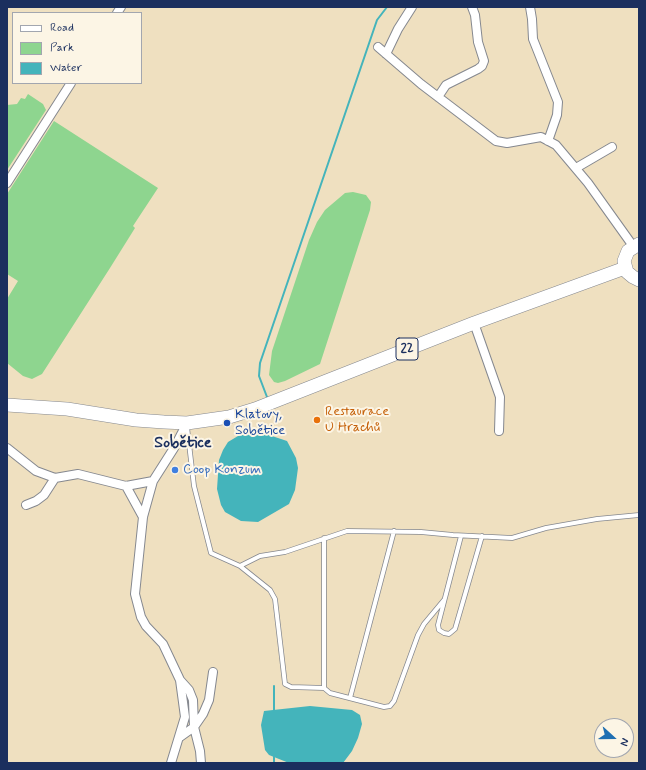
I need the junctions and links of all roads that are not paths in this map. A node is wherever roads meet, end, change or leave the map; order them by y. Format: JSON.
{"nodes":[{"id":1,"x":412,"y":7,"type":"edge"},
{"id":2,"x":472,"y":7,"type":"edge"},
{"id":3,"x":530,"y":7,"type":"edge"},
{"id":4,"x":378,"y":47,"type":"dead end"},
{"id":5,"x":386,"y":54,"type":"junction"},
{"id":6,"x":70,"y":84,"type":"edge"},
{"id":7,"x":438,"y":97,"type":"junction"},
{"id":8,"x":548,"y":141,"type":"junction"},
{"id":9,"x":612,"y":147,"type":"dead end"},
{"id":10,"x":576,"y":168,"type":"junction"},
{"id":11,"x":7,"y":183,"type":"edge"},
{"id":12,"x":636,"y":245,"type":"edge"},
{"id":13,"x":626,"y":268,"type":"junction"},
{"id":14,"x":639,"y":280,"type":"edge"},
{"id":15,"x":474,"y":323,"type":"junction"},
{"id":16,"x":7,"y":405,"type":"edge"},
{"id":17,"x":187,"y":422,"type":"junction"},
{"id":18,"x":499,"y":431,"type":"dead end"},
{"id":19,"x":7,"y":448,"type":"edge"},
{"id":20,"x":55,"y":478,"type":"junction"},
{"id":21,"x":153,"y":481,"type":"junction"},
{"id":22,"x":126,"y":486,"type":"junction"},
{"id":23,"x":26,"y":505,"type":"dead end"},
{"id":24,"x":639,"y":515,"type":"edge"},
{"id":25,"x":143,"y":517,"type":"junction"},
{"id":26,"x":394,"y":531,"type":"junction"},
{"id":27,"x":461,"y":536,"type":"junction"},
{"id":28,"x":482,"y":536,"type":"junction"},
{"id":29,"x":324,"y":538,"type":"junction"},
{"id":30,"x":240,"y":566,"type":"junction"},
{"id":31,"x":444,"y":600,"type":"junction"},
{"id":32,"x":213,"y":672,"type":"dead end"},
{"id":33,"x":180,"y":680,"type":"junction"},
{"id":34,"x":324,"y":688,"type":"junction"},
{"id":35,"x":350,"y":698,"type":"junction"},
{"id":36,"x":194,"y":727,"type":"junction"},
{"id":37,"x":180,"y":737,"type":"junction"},
{"id":38,"x":171,"y":763,"type":"edge"},
{"id":39,"x":201,"y":763,"type":"edge"}],
"edges":[{"from":1,"to":5,"type":"street"},
{"from":2,"to":7,"type":"street"},
{"from":3,"to":8,"type":"street"},
{"from":4,"to":5,"type":"street"},
{"from":5,"to":7,"type":"street"},
{"from":6,"to":11,"type":"street"},
{"from":7,"to":8,"type":"street"},
{"from":8,"to":10,"type":"street"},
{"from":9,"to":10,"type":"street"},
{"from":10,"to":12,"type":"street"},
{"from":12,"to":13,"type":"main road"},
{"from":13,"to":14,"type":"main road"},
{"from":13,"to":15,"type":"main road","number":"22"},
{"from":15,"to":17,"type":"main road","number":"22"},
{"from":15,"to":18,"type":"street"},
{"from":16,"to":17,"type":"main road","number":"22"},
{"from":17,"to":21,"type":"street"},
{"from":17,"to":30,"type":"lane"},
{"from":19,"to":20,"type":"street"},
{"from":20,"to":22,"type":"street"},
{"from":20,"to":23,"type":"street"},
{"from":21,"to":22,"type":"street"},
{"from":21,"to":25,"type":"street"},
{"from":22,"to":25,"type":"street"},
{"from":24,"to":28,"type":"lane"},
{"from":25,"to":33,"type":"street"},
{"from":26,"to":27,"type":"lane"},
{"from":26,"to":29,"type":"lane"},
{"from":26,"to":35,"type":"lane"},
{"from":27,"to":28,"type":"lane"},
{"from":27,"to":31,"type":"lane"},
{"from":28,"to":31,"type":"lane"},
{"from":29,"to":30,"type":"lane"},
{"from":29,"to":34,"type":"lane"},
{"from":30,"to":34,"type":"lane"},
{"from":31,"to":35,"type":"lane"},
{"from":32,"to":36,"type":"street"},
{"from":33,"to":36,"type":"street"},
{"from":33,"to":37,"type":"street"},
{"from":34,"to":35,"type":"lane"},
{"from":36,"to":37,"type":"street"},
{"from":36,"to":39,"type":"street"},
{"from":37,"to":38,"type":"street"}]}
